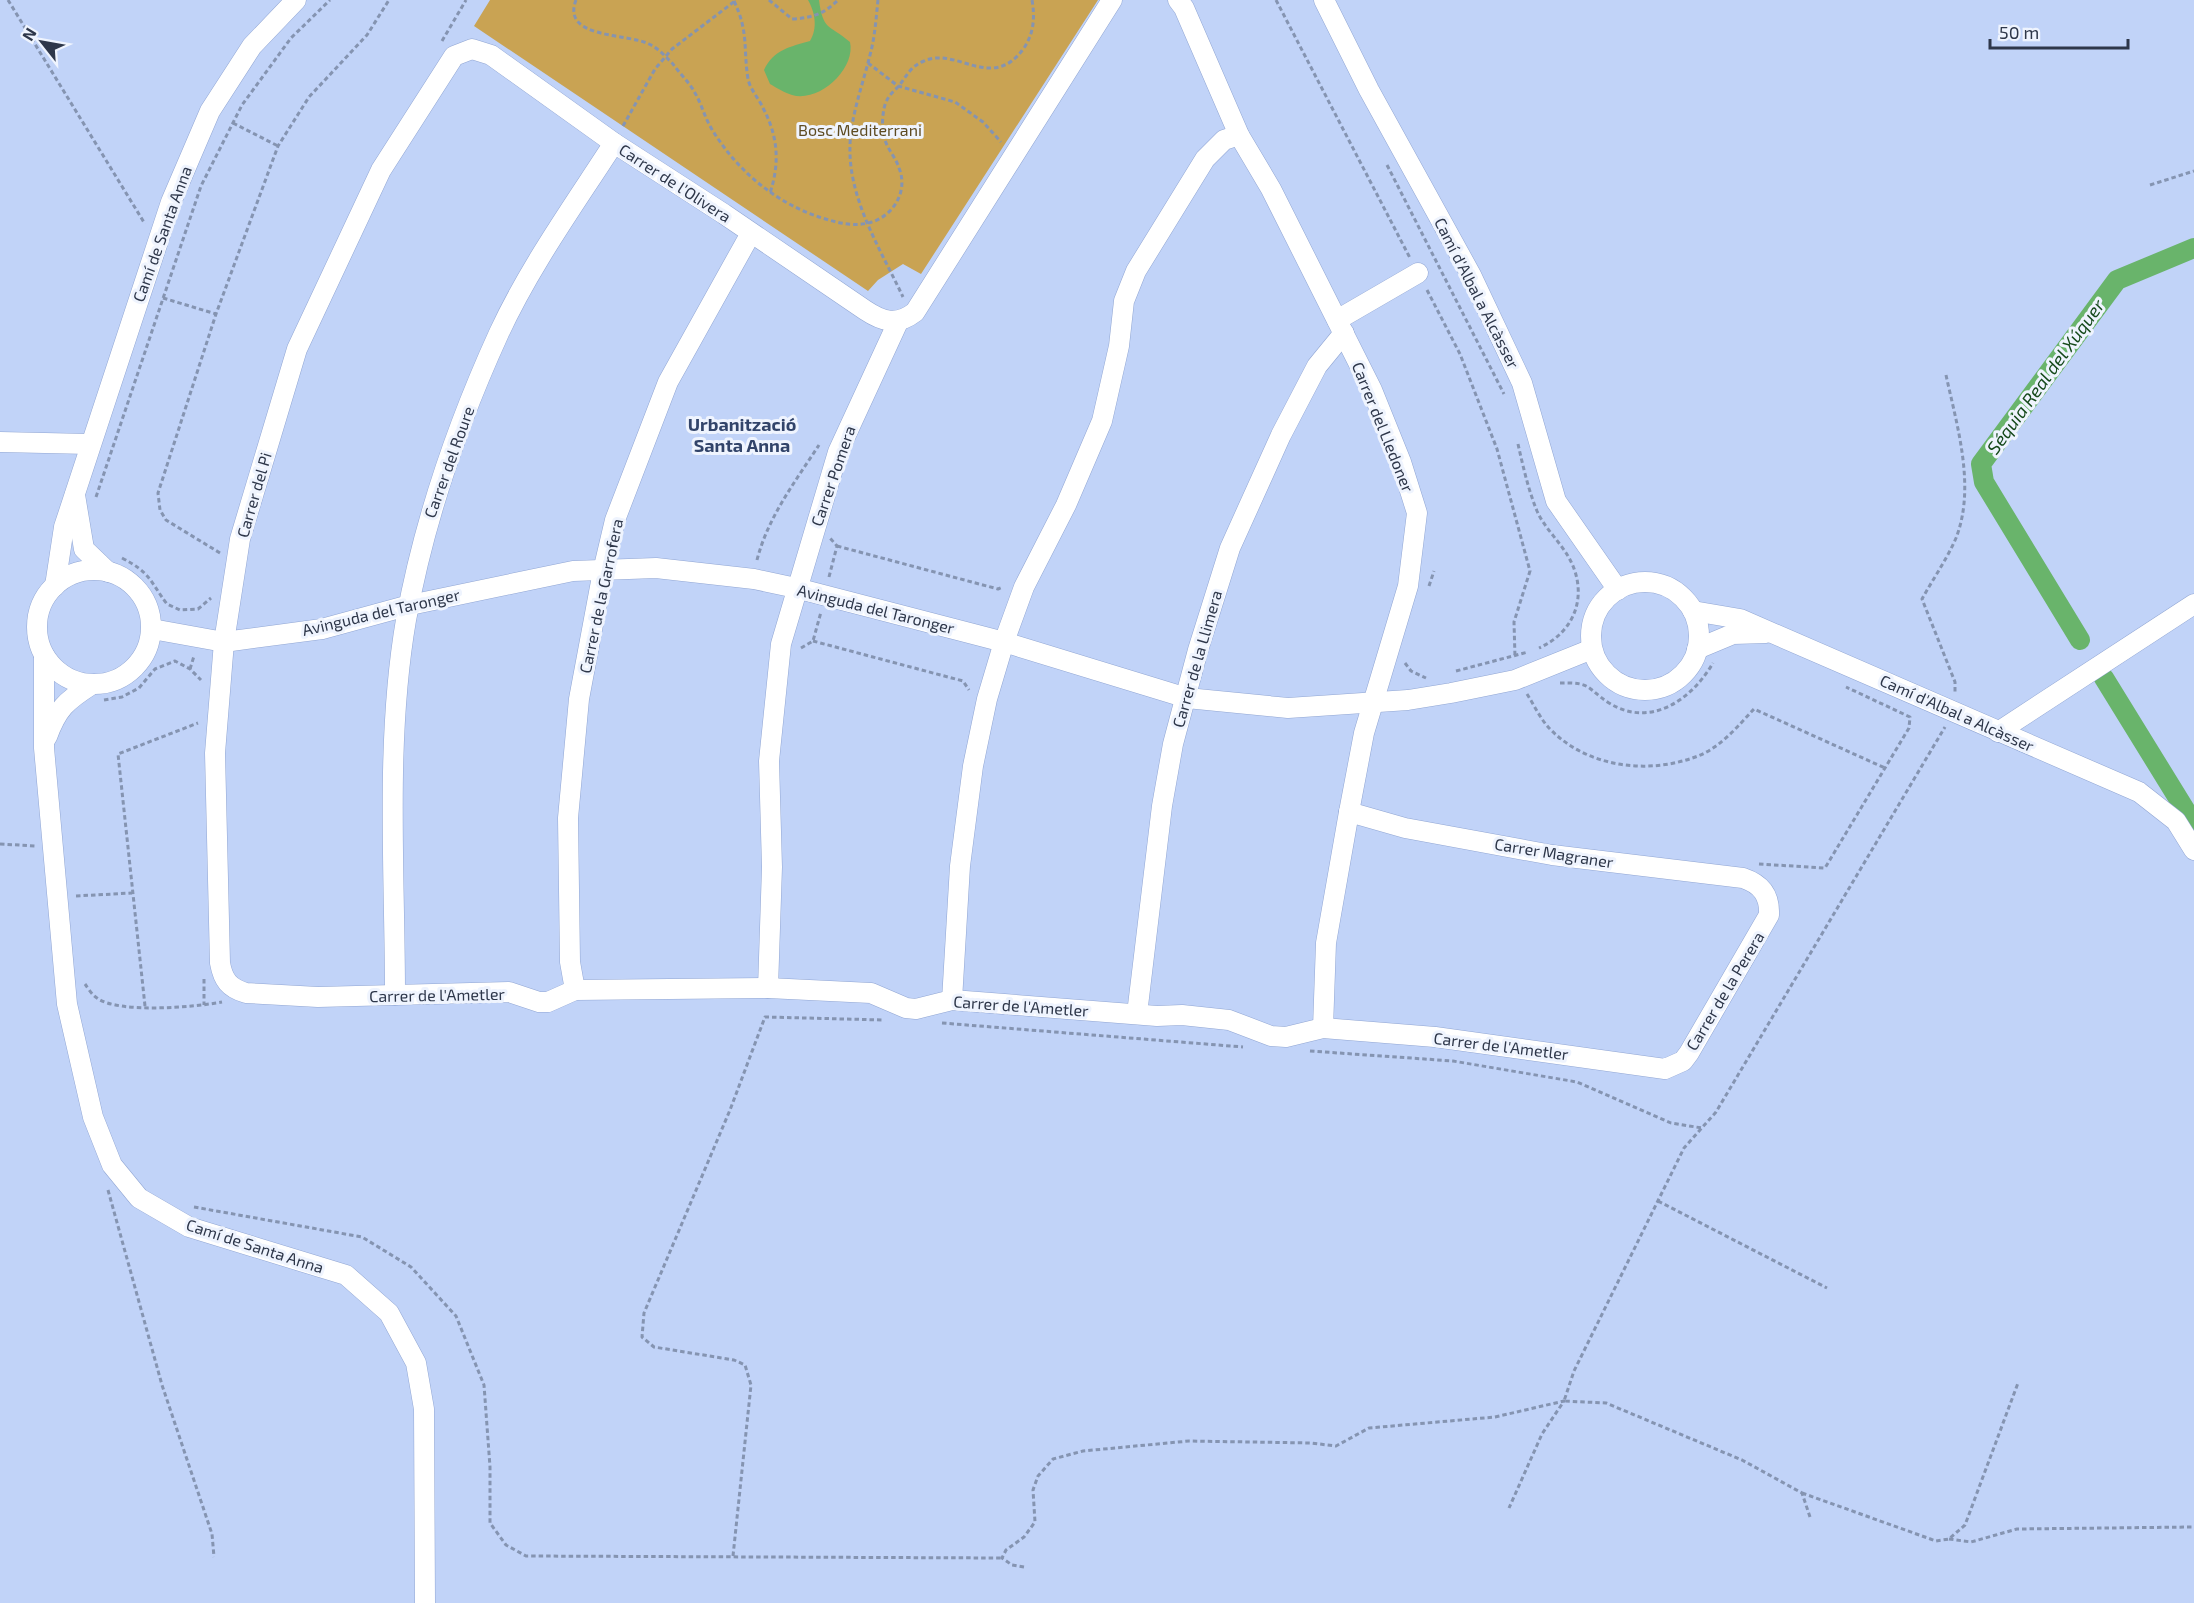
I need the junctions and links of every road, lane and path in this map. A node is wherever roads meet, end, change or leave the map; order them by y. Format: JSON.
{"nodes":[{"id":1,"x":8,"y":0,"type":"edge"},
{"id":2,"x":296,"y":0,"type":"edge"},
{"id":3,"x":330,"y":0,"type":"edge"},
{"id":4,"x":389,"y":0,"type":"edge"},
{"id":5,"x":576,"y":0,"type":"edge"},
{"id":6,"x":735,"y":0,"type":"edge"},
{"id":7,"x":769,"y":0,"type":"edge"},
{"id":8,"x":838,"y":0,"type":"edge"},
{"id":9,"x":878,"y":0,"type":"edge"},
{"id":10,"x":1032,"y":0,"type":"edge"},
{"id":11,"x":1113,"y":0,"type":"edge"},
{"id":12,"x":1178,"y":0,"type":"edge"},
{"id":13,"x":1276,"y":0,"type":"edge"},
{"id":14,"x":1324,"y":0,"type":"edge"},
{"id":15,"x":453,"y":56,"type":"joint"},
{"id":16,"x":666,"y":57,"type":"junction"},
{"id":17,"x":868,"y":63,"type":"junction"},
{"id":18,"x":898,"y":86,"type":"junction"},
{"id":19,"x":233,"y":123,"type":"junction"},
{"id":20,"x":1239,"y":135,"type":"junction"},
{"id":21,"x":618,"y":137,"type":"junction"},
{"id":22,"x":278,"y":146,"type":"junction"},
{"id":23,"x":1007,"y":147,"type":"dead end"},
{"id":24,"x":1383,"y":158,"type":"dead end"},
{"id":25,"x":2194,"y":171,"type":"edge"},
{"id":26,"x":2150,"y":185,"type":"dead end"},
{"id":27,"x":770,"y":193,"type":"junction"},
{"id":28,"x":867,"y":224,"type":"junction"},
{"id":29,"x":751,"y":233,"type":"junction"},
{"id":30,"x":157,"y":243,"type":"junction"},
{"id":31,"x":1438,"y":264,"type":"junction"},
{"id":32,"x":1418,"y":273,"type":"junction"},
{"id":33,"x":163,"y":298,"type":"junction"},
{"id":34,"x":906,"y":302,"type":"dead end"},
{"id":35,"x":216,"y":314,"type":"junction"},
{"id":36,"x":898,"y":322,"type":"junction"},
{"id":37,"x":1341,"y":326,"type":"junction"},
{"id":38,"x":1946,"y":375,"type":"dead end"},
{"id":39,"x":1505,"y":397,"type":"dead end"},
{"id":40,"x":1515,"y":434,"type":"dead end"},
{"id":41,"x":0,"y":442,"type":"edge"},
{"id":42,"x":89,"y":444,"type":"junction"},
{"id":43,"x":820,"y":444,"type":"dead end"},
{"id":44,"x":74,"y":492,"type":"junction"},
{"id":45,"x":93,"y":505,"type":"dead end"},
{"id":46,"x":825,"y":532,"type":"dead end"},
{"id":47,"x":837,"y":546,"type":"junction"},
{"id":48,"x":221,"y":553,"type":"dead end"},
{"id":49,"x":110,"y":562,"type":"junction"},
{"id":50,"x":757,"y":562,"type":"dead end"},
{"id":51,"x":603,"y":571,"type":"junction"},
{"id":52,"x":1434,"y":571,"type":"dead end"},
{"id":53,"x":54,"y":586,"type":"junction"},
{"id":54,"x":1005,"y":586,"type":"dead end"},
{"id":55,"x":796,"y":588,"type":"junction"},
{"id":56,"x":1618,"y":590,"type":"junction"},
{"id":57,"x":1427,"y":591,"type":"dead end"},
{"id":58,"x":825,"y":596,"type":"junction"},
{"id":59,"x":2194,"y":604,"type":"edge"},
{"id":60,"x":410,"y":605,"type":"junction"},
{"id":61,"x":198,"y":609,"type":"dead end"},
{"id":62,"x":1693,"y":611,"type":"junction"},
{"id":63,"x":152,"y":629,"type":"junction"},
{"id":64,"x":1771,"y":632,"type":"junction"},
{"id":65,"x":813,"y":641,"type":"junction"},
{"id":66,"x":224,"y":642,"type":"junction"},
{"id":67,"x":1004,"y":642,"type":"junction"},
{"id":68,"x":1592,"y":649,"type":"junction"},
{"id":69,"x":796,"y":650,"type":"dead end"},
{"id":70,"x":1697,"y":650,"type":"junction"},
{"id":71,"x":44,"y":655,"type":"junction"},
{"id":72,"x":1404,"y":656,"type":"dead end"},
{"id":73,"x":1515,"y":658,"type":"junction"},
{"id":74,"x":1715,"y":660,"type":"dead end"},
{"id":75,"x":190,"y":669,"type":"dead end"},
{"id":76,"x":1447,"y":673,"type":"dead end"},
{"id":77,"x":1436,"y":675,"type":"dead end"},
{"id":78,"x":1528,"y":683,"type":"junction"},
{"id":79,"x":1836,"y":683,"type":"dead end"},
{"id":80,"x":1557,"y":684,"type":"dead end"},
{"id":81,"x":93,"y":693,"type":"junction"},
{"id":82,"x":974,"y":696,"type":"dead end"},
{"id":83,"x":1186,"y":698,"type":"junction"},
{"id":84,"x":1375,"y":703,"type":"junction"},
{"id":85,"x":1954,"y":712,"type":"junction"},
{"id":86,"x":201,"y":722,"type":"dead end"},
{"id":87,"x":1998,"y":732,"type":"junction"},
{"id":88,"x":44,"y":748,"type":"junction"},
{"id":89,"x":1885,"y":768,"type":"junction"},
{"id":90,"x":1349,"y":812,"type":"junction"},
{"id":91,"x":0,"y":844,"type":"edge"},
{"id":92,"x":53,"y":847,"type":"junction"},
{"id":93,"x":2194,"y":850,"type":"edge"},
{"id":94,"x":1752,"y":883,"type":"junction"},
{"id":95,"x":75,"y":885,"type":"dead end"},
{"id":96,"x":132,"y":892,"type":"junction"},
{"id":97,"x":76,"y":896,"type":"junction"},
{"id":98,"x":77,"y":907,"type":"dead end"},
{"id":99,"x":223,"y":976,"type":"joint"},
{"id":100,"x":84,"y":982,"type":"dead end"},
{"id":101,"x":768,"y":988,"type":"junction"},
{"id":102,"x":575,"y":990,"type":"junction"},
{"id":103,"x":395,"y":995,"type":"junction"},
{"id":104,"x":952,"y":1000,"type":"junction"},
{"id":105,"x":224,"y":1002,"type":"dead end"},
{"id":106,"x":145,"y":1006,"type":"junction"},
{"id":107,"x":1137,"y":1014,"type":"junction"},
{"id":108,"x":888,"y":1020,"type":"dead end"},
{"id":109,"x":934,"y":1022,"type":"dead end"},
{"id":110,"x":1323,"y":1028,"type":"junction"},
{"id":111,"x":1244,"y":1047,"type":"dead end"},
{"id":112,"x":1303,"y":1051,"type":"dead end"},
{"id":113,"x":1683,"y":1061,"type":"joint"},
{"id":114,"x":1702,"y":1128,"type":"junction"},
{"id":115,"x":111,"y":1165,"type":"junction"},
{"id":116,"x":1658,"y":1201,"type":"junction"},
{"id":117,"x":189,"y":1206,"type":"dead end"},
{"id":118,"x":1827,"y":1288,"type":"dead end"},
{"id":119,"x":2018,"y":1383,"type":"dead end"},
{"id":120,"x":1564,"y":1401,"type":"junction"},
{"id":121,"x":1802,"y":1493,"type":"junction"},
{"id":122,"x":1509,"y":1508,"type":"dead end"},
{"id":123,"x":1810,"y":1517,"type":"dead end"},
{"id":124,"x":2194,"y":1527,"type":"edge"},
{"id":125,"x":1949,"y":1539,"type":"junction"},
{"id":126,"x":733,"y":1556,"type":"junction"},
{"id":127,"x":214,"y":1557,"type":"dead end"},
{"id":128,"x":1002,"y":1558,"type":"junction"},
{"id":129,"x":1024,"y":1567,"type":"dead end"},
{"id":130,"x":425,"y":1603,"type":"edge"}],
"edges":[{"from":1,"to":30,"type":"path"},
{"from":2,"to":30,"type":"street","name":"Camí de Santa Anna"},
{"from":3,"to":19,"type":"path"},
{"from":4,"to":22,"type":"path"},
{"from":5,"to":16,"type":"path"},
{"from":6,"to":16,"type":"path"},
{"from":6,"to":27,"type":"path"},
{"from":7,"to":8,"type":"path"},
{"from":9,"to":17,"type":"path"},
{"from":10,"to":18,"type":"path"},
{"from":11,"to":36,"type":"street","name":"Carrer Pomera"},
{"from":12,"to":20,"type":"street","name":"Carrer del Lledoner"},
{"from":13,"to":32,"type":"path"},
{"from":14,"to":56,"type":"street","name":"Camí d'Albal a Alcàsser"},
{"from":15,"to":21,"type":"street","name":"Carrer de l'Olivera"},
{"from":15,"to":66,"type":"street","name":"Carrer del Pi"},
{"from":16,"to":21,"type":"path"},
{"from":16,"to":27,"type":"path"},
{"from":17,"to":18,"type":"path"},
{"from":17,"to":28,"type":"path"},
{"from":18,"to":23,"type":"path"},
{"from":18,"to":28,"type":"path"},
{"from":19,"to":22,"type":"path"},
{"from":19,"to":33,"type":"path"},
{"from":20,"to":37,"type":"street","name":"Carrer del Lledoner"},
{"from":20,"to":67,"type":"street"},
{"from":21,"to":29,"type":"street","name":"Carrer de l'Olivera"},
{"from":21,"to":60,"type":"street","name":"Carrer del Roure"},
{"from":22,"to":35,"type":"path"},
{"from":24,"to":31,"type":"path"},
{"from":25,"to":26,"type":"path"},
{"from":27,"to":28,"type":"path"},
{"from":28,"to":34,"type":"path"},
{"from":29,"to":36,"type":"street","name":"Carrer de l'Olivera"},
{"from":29,"to":51,"type":"street","name":"Carrer de la Garrofera"},
{"from":30,"to":42,"type":"street","name":"Camí de Santa Anna"},
{"from":31,"to":32,"type":"path"},
{"from":31,"to":39,"type":"path"},
{"from":32,"to":37,"type":"street"},
{"from":32,"to":73,"type":"path"},
{"from":33,"to":35,"type":"path"},
{"from":33,"to":45,"type":"path"},
{"from":35,"to":48,"type":"path"},
{"from":36,"to":55,"type":"street","name":"Carrer Pomera"},
{"from":37,"to":83,"type":"street","name":"Carrer de la Llimera"},
{"from":37,"to":84,"type":"street","name":"Carrer del Lledoner"},
{"from":38,"to":85,"type":"path"},
{"from":40,"to":73,"type":"path"},
{"from":41,"to":42,"type":"street"},
{"from":42,"to":44,"type":"street","name":"Camí de Santa Anna"},
{"from":43,"to":50,"type":"path"},
{"from":44,"to":49,"type":"street","name":"Camí de Santa Anna"},
{"from":44,"to":53,"type":"street","name":"Camí de Santa Anna"},
{"from":46,"to":47,"type":"path"},
{"from":47,"to":54,"type":"path"},
{"from":47,"to":58,"type":"path"},
{"from":49,"to":53,"type":"street"},
{"from":49,"to":61,"type":"path"},
{"from":49,"to":63,"type":"street"},
{"from":51,"to":55,"type":"street","name":"Avinguda del Taronger"},
{"from":51,"to":60,"type":"street","name":"Avinguda del Taronger"},
{"from":51,"to":102,"type":"street","name":"Carrer de la Garrofera"},
{"from":52,"to":57,"type":"path"},
{"from":53,"to":71,"type":"street"},
{"from":55,"to":58,"type":"street","name":"Avinguda del Taronger"},
{"from":55,"to":101,"type":"street","name":"Carrer Pomera"},
{"from":56,"to":62,"type":"street"},
{"from":56,"to":68,"type":"street"},
{"from":58,"to":65,"type":"path"},
{"from":58,"to":67,"type":"street","name":"Avinguda del Taronger"},
{"from":59,"to":87,"type":"street"},
{"from":60,"to":66,"type":"street","name":"Avinguda del Taronger"},
{"from":60,"to":103,"type":"street","name":"Carrer del Roure"},
{"from":62,"to":64,"type":"street"},
{"from":62,"to":70,"type":"street"},
{"from":63,"to":66,"type":"street","name":"Avinguda del Taronger"},
{"from":63,"to":81,"type":"street"},
{"from":64,"to":70,"type":"street","name":"Camí d'Albal a Alcàsser"},
{"from":64,"to":85,"type":"street","name":"Camí d'Albal a Alcàsser"},
{"from":65,"to":69,"type":"path"},
{"from":65,"to":82,"type":"path"},
{"from":66,"to":99,"type":"street","name":"Carrer del Pi"},
{"from":67,"to":83,"type":"street","name":"Avinguda del Taronger"},
{"from":67,"to":104,"type":"street"},
{"from":68,"to":70,"type":"street"},
{"from":68,"to":78,"type":"street","name":"Avinguda del Taronger"},
{"from":71,"to":81,"type":"street"},
{"from":71,"to":88,"type":"street","name":"Camí de Santa Anna"},
{"from":72,"to":77,"type":"path"},
{"from":73,"to":76,"type":"path"},
{"from":73,"to":78,"type":"path"},
{"from":74,"to":80,"type":"path"},
{"from":75,"to":81,"type":"path"},
{"from":78,"to":84,"type":"street","name":"Avinguda del Taronger"},
{"from":78,"to":89,"type":"path"},
{"from":79,"to":89,"type":"path"},
{"from":81,"to":88,"type":"street","name":"Camí de Santa Anna"},
{"from":83,"to":84,"type":"street","name":"Avinguda del Taronger"},
{"from":83,"to":107,"type":"street","name":"Carrer de la Llimera"},
{"from":84,"to":90,"type":"street","name":"Carrer del Lledoner"},
{"from":85,"to":87,"type":"street","name":"Camí d'Albal a Alcàsser"},
{"from":85,"to":114,"type":"path"},
{"from":86,"to":96,"type":"path"},
{"from":87,"to":93,"type":"street","name":"Camí d'Albal a Alcàsser"},
{"from":88,"to":92,"type":"street","name":"Camí de Santa Anna"},
{"from":89,"to":94,"type":"path"},
{"from":90,"to":94,"type":"street","name":"Carrer Magraner"},
{"from":90,"to":110,"type":"street","name":"Carrer del Lledoner"},
{"from":91,"to":92,"type":"path"},
{"from":92,"to":115,"type":"street","name":"Camí de Santa Anna"},
{"from":94,"to":113,"type":"street","name":"Carrer de la Perera"},
{"from":95,"to":97,"type":"path"},
{"from":96,"to":97,"type":"path"},
{"from":96,"to":106,"type":"path"},
{"from":97,"to":98,"type":"path"},
{"from":99,"to":103,"type":"street","name":"Carrer de l'Ametler"},
{"from":100,"to":106,"type":"path"},
{"from":101,"to":102,"type":"street","name":"Carrer de l'Ametler"},
{"from":101,"to":104,"type":"street","name":"Carrer de l'Ametler"},
{"from":102,"to":103,"type":"street","name":"Carrer de l'Ametler"},
{"from":104,"to":107,"type":"street","name":"Carrer de l'Ametler"},
{"from":105,"to":106,"type":"path"},
{"from":107,"to":110,"type":"street","name":"Carrer de l'Ametler"},
{"from":108,"to":126,"type":"path"},
{"from":109,"to":111,"type":"path"},
{"from":110,"to":113,"type":"street","name":"Carrer de l'Ametler"},
{"from":112,"to":114,"type":"path"},
{"from":114,"to":116,"type":"path"},
{"from":115,"to":127,"type":"path"},
{"from":115,"to":130,"type":"street","name":"Camí de Santa Anna"},
{"from":116,"to":118,"type":"path"},
{"from":116,"to":120,"type":"path"},
{"from":117,"to":126,"type":"path"},
{"from":119,"to":125,"type":"path"},
{"from":120,"to":121,"type":"path"},
{"from":120,"to":122,"type":"path"},
{"from":120,"to":128,"type":"path"},
{"from":121,"to":123,"type":"path"},
{"from":121,"to":125,"type":"path"},
{"from":124,"to":125,"type":"path"},
{"from":126,"to":128,"type":"path"},
{"from":128,"to":129,"type":"path"}]}
